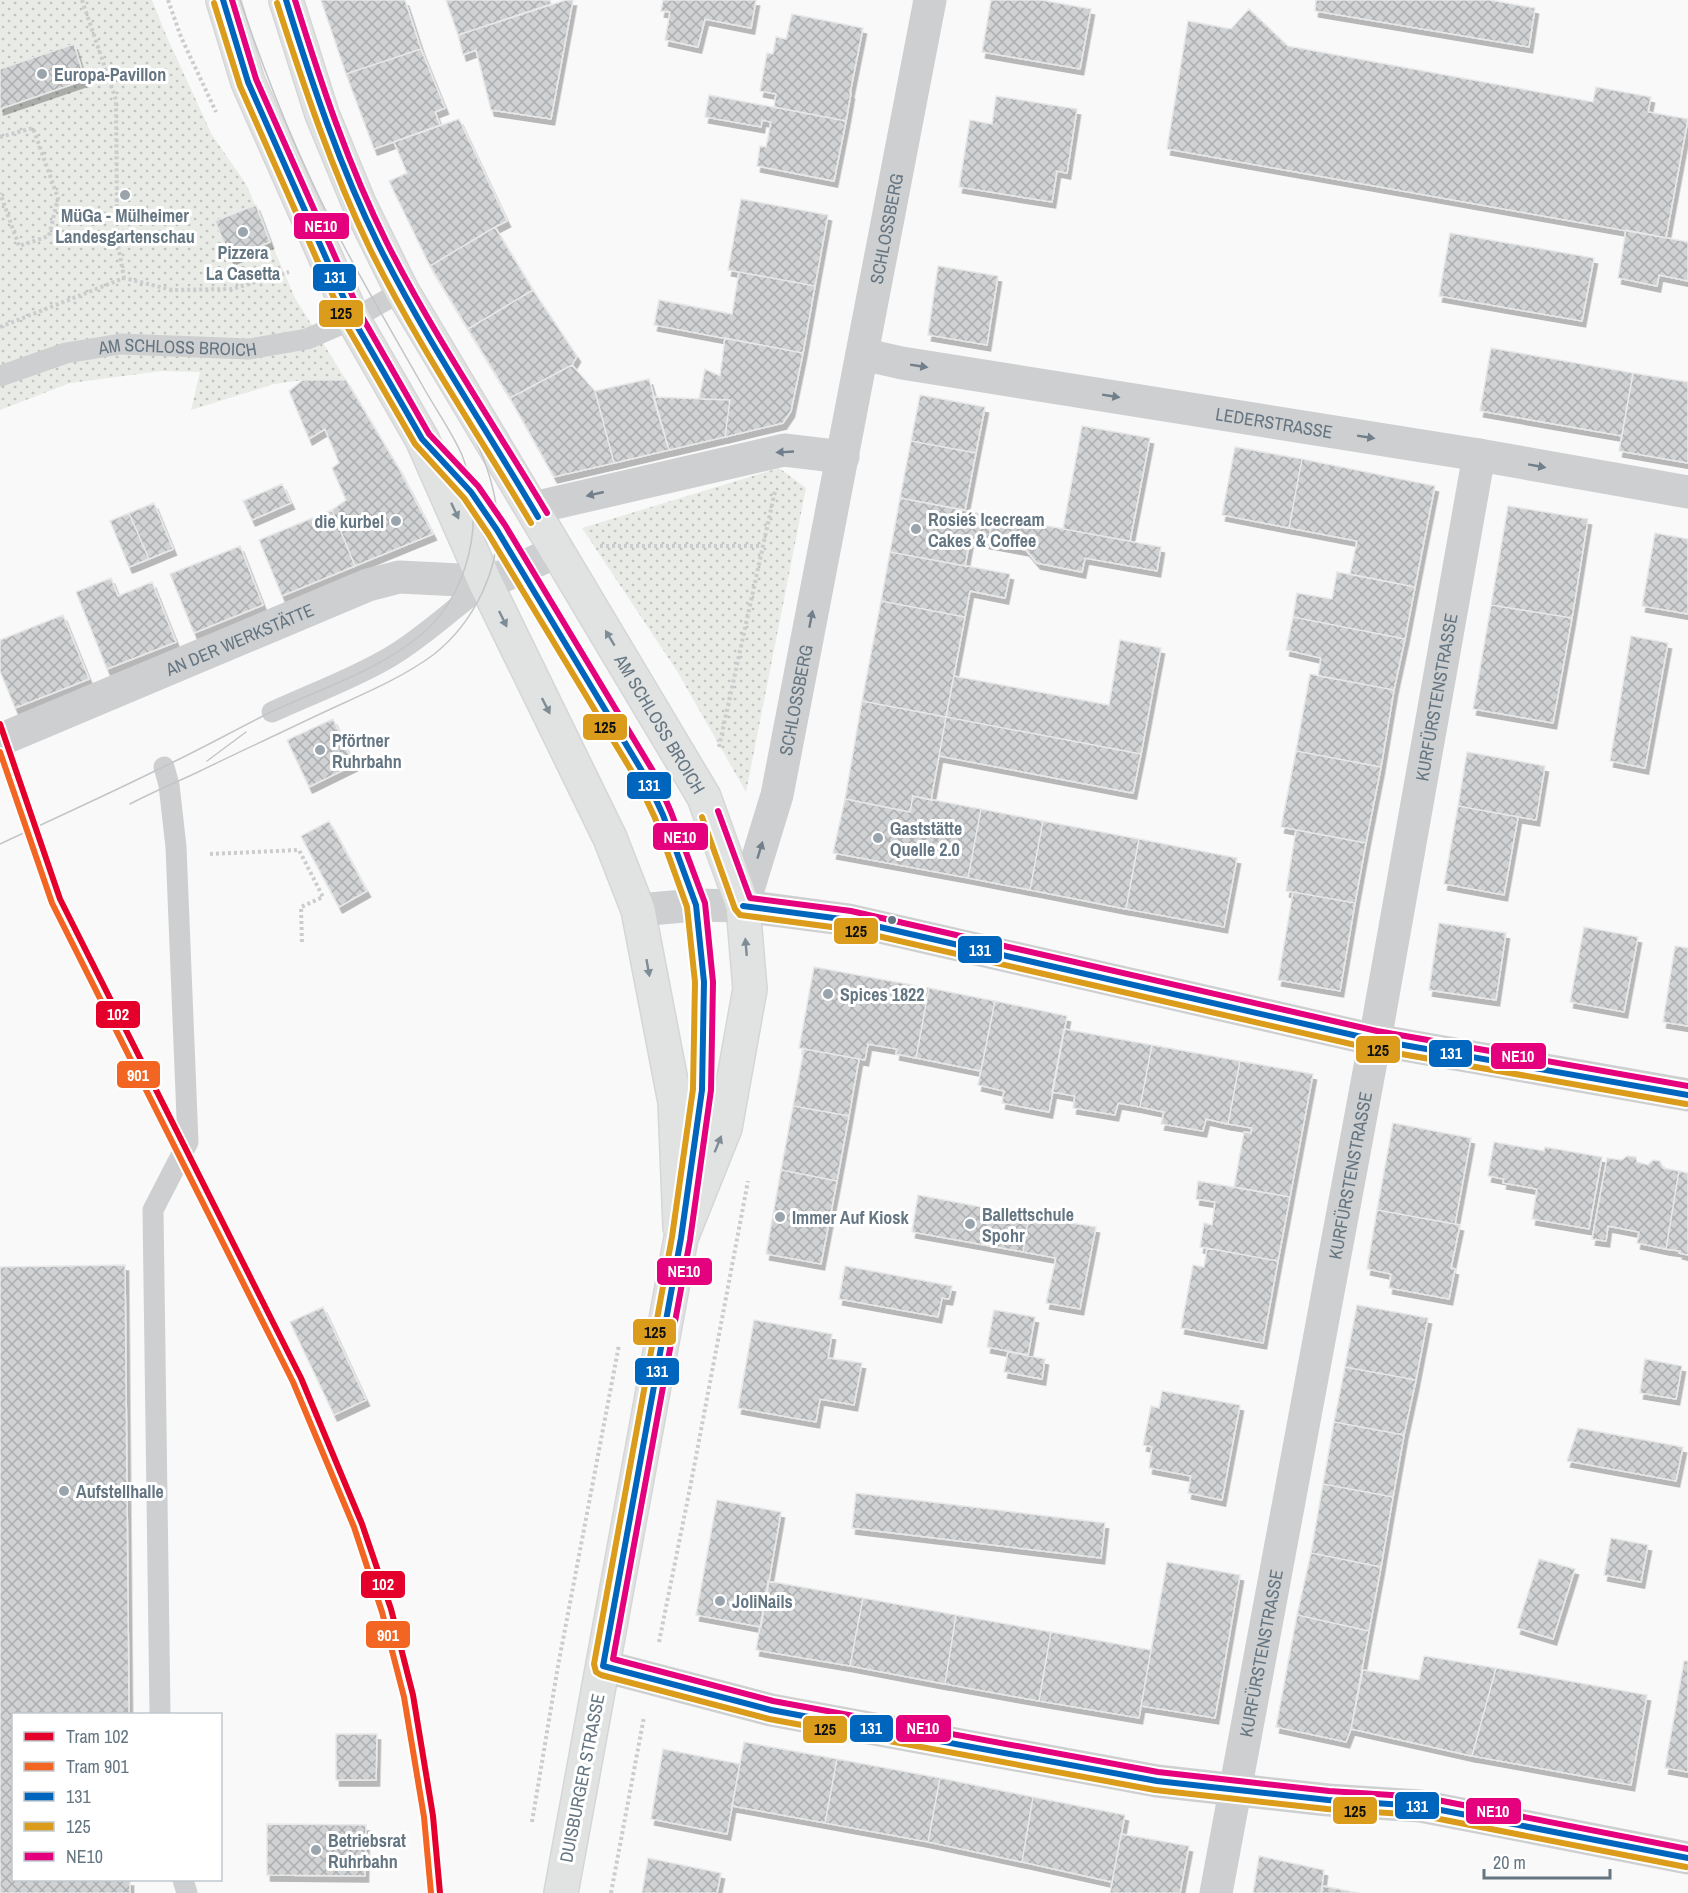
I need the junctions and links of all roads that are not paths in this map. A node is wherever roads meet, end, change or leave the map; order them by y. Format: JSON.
{"nodes":[{"id":1,"x":223,"y":0,"type":"edge"},
{"id":2,"x":286,"y":0,"type":"edge"},
{"id":3,"x":930,"y":0,"type":"edge"},
{"id":4,"x":402,"y":291,"type":"junction"},
{"id":5,"x":353,"y":319,"type":"junction"},
{"id":6,"x":861,"y":354,"type":"junction"},
{"id":7,"x":0,"y":376,"type":"edge"},
{"id":8,"x":422,"y":439,"type":"junction"},
{"id":9,"x":1479,"y":455,"type":"junction"},
{"id":10,"x":843,"y":456,"type":"junction"},
{"id":11,"x":1688,"y":492,"type":"edge"},
{"id":12,"x":533,"y":508,"type":"junction"},
{"id":13,"x":558,"y":551,"type":"junction"},
{"id":14,"x":519,"y":568,"type":"junction"},
{"id":15,"x":486,"y":584,"type":"junction"},
{"id":16,"x":272,"y":712,"type":"dead end"},
{"id":17,"x":0,"y":740,"type":"edge"},
{"id":18,"x":164,"y":767,"type":"dead end"},
{"id":19,"x":696,"y":905,"type":"junction"},
{"id":20,"x":742,"y":906,"type":"junction"},
{"id":21,"x":638,"y":910,"type":"junction"},
{"id":22,"x":1376,"y":1040,"type":"junction"},
{"id":23,"x":1688,"y":1095,"type":"edge"},
{"id":24,"x":681,"y":1238,"type":"junction"},
{"id":25,"x":603,"y":1666,"type":"junction"},
{"id":26,"x":160,"y":1713,"type":"edge"},
{"id":27,"x":1235,"y":1790,"type":"junction"},
{"id":28,"x":1688,"y":1858,"type":"edge"},
{"id":29,"x":561,"y":1893,"type":"edge"},
{"id":30,"x":1216,"y":1893,"type":"edge"}],
"edges":[{"from":1,"to":5,"type":"main road"},
{"from":2,"to":4,"type":"main road","name":"AM SCHLOSS BROICH"},
{"from":3,"to":6,"type":"street","name":"SCHLOSSBERG"},
{"from":4,"to":5,"type":"lane","name":"AM SCHLOSS BROICH"},
{"from":4,"to":12,"type":"main road","name":"AM SCHLOSS BROICH"},
{"from":5,"to":7,"type":"lane","name":"AM SCHLOSS BROICH"},
{"from":5,"to":8,"type":"main road"},
{"from":6,"to":9,"type":"street","name":"LEDERSTRASSE","one_way":true},
{"from":6,"to":10,"type":"street","name":"SCHLOSSBERG"},
{"from":8,"to":14,"type":"lane"},
{"from":8,"to":15,"type":"main road","one_way":true},
{"from":9,"to":11,"type":"street","name":"LEDERSTRASSE","one_way":true},
{"from":9,"to":22,"type":"street","name":"KURFÜRSTENSTRASSE"},
{"from":10,"to":12,"type":"street","one_way":true},
{"from":20,"to":10,"type":"street","name":"SCHLOSSBERG","one_way":true},
{"from":12,"to":13,"type":"main road","name":"AM SCHLOSS BROICH"},
{"from":13,"to":14,"type":"street"},
{"from":20,"to":13,"type":"main road","name":"AM SCHLOSS BROICH","one_way":true},
{"from":14,"to":15,"type":"street"},
{"from":14,"to":19,"type":"lane"},
{"from":15,"to":16,"type":"lane"},
{"from":15,"to":17,"type":"street","name":"AN DER WERKSTÄTTE"},
{"from":15,"to":21,"type":"main road","one_way":true},
{"from":18,"to":26,"type":"lane"},
{"from":19,"to":20,"type":"street"},
{"from":19,"to":21,"type":"street"},
{"from":19,"to":24,"type":"lane"},
{"from":20,"to":22,"type":"street"},
{"from":24,"to":20,"type":"main road","name":"DUISBURGER STRASSE","one_way":true},
{"from":21,"to":24,"type":"main road","name":"DUISBURGER STRASSE","one_way":true},
{"from":22,"to":23,"type":"street"},
{"from":22,"to":27,"type":"street","name":"KURFÜRSTENSTRASSE"},
{"from":24,"to":25,"type":"main road","name":"DUISBURGER STRASSE"},
{"from":25,"to":27,"type":"street"},
{"from":25,"to":29,"type":"main road","name":"DUISBURGER STRASSE"},
{"from":27,"to":28,"type":"street"},
{"from":27,"to":30,"type":"street","name":"KURFÜRSTENSTRASSE"}]}
